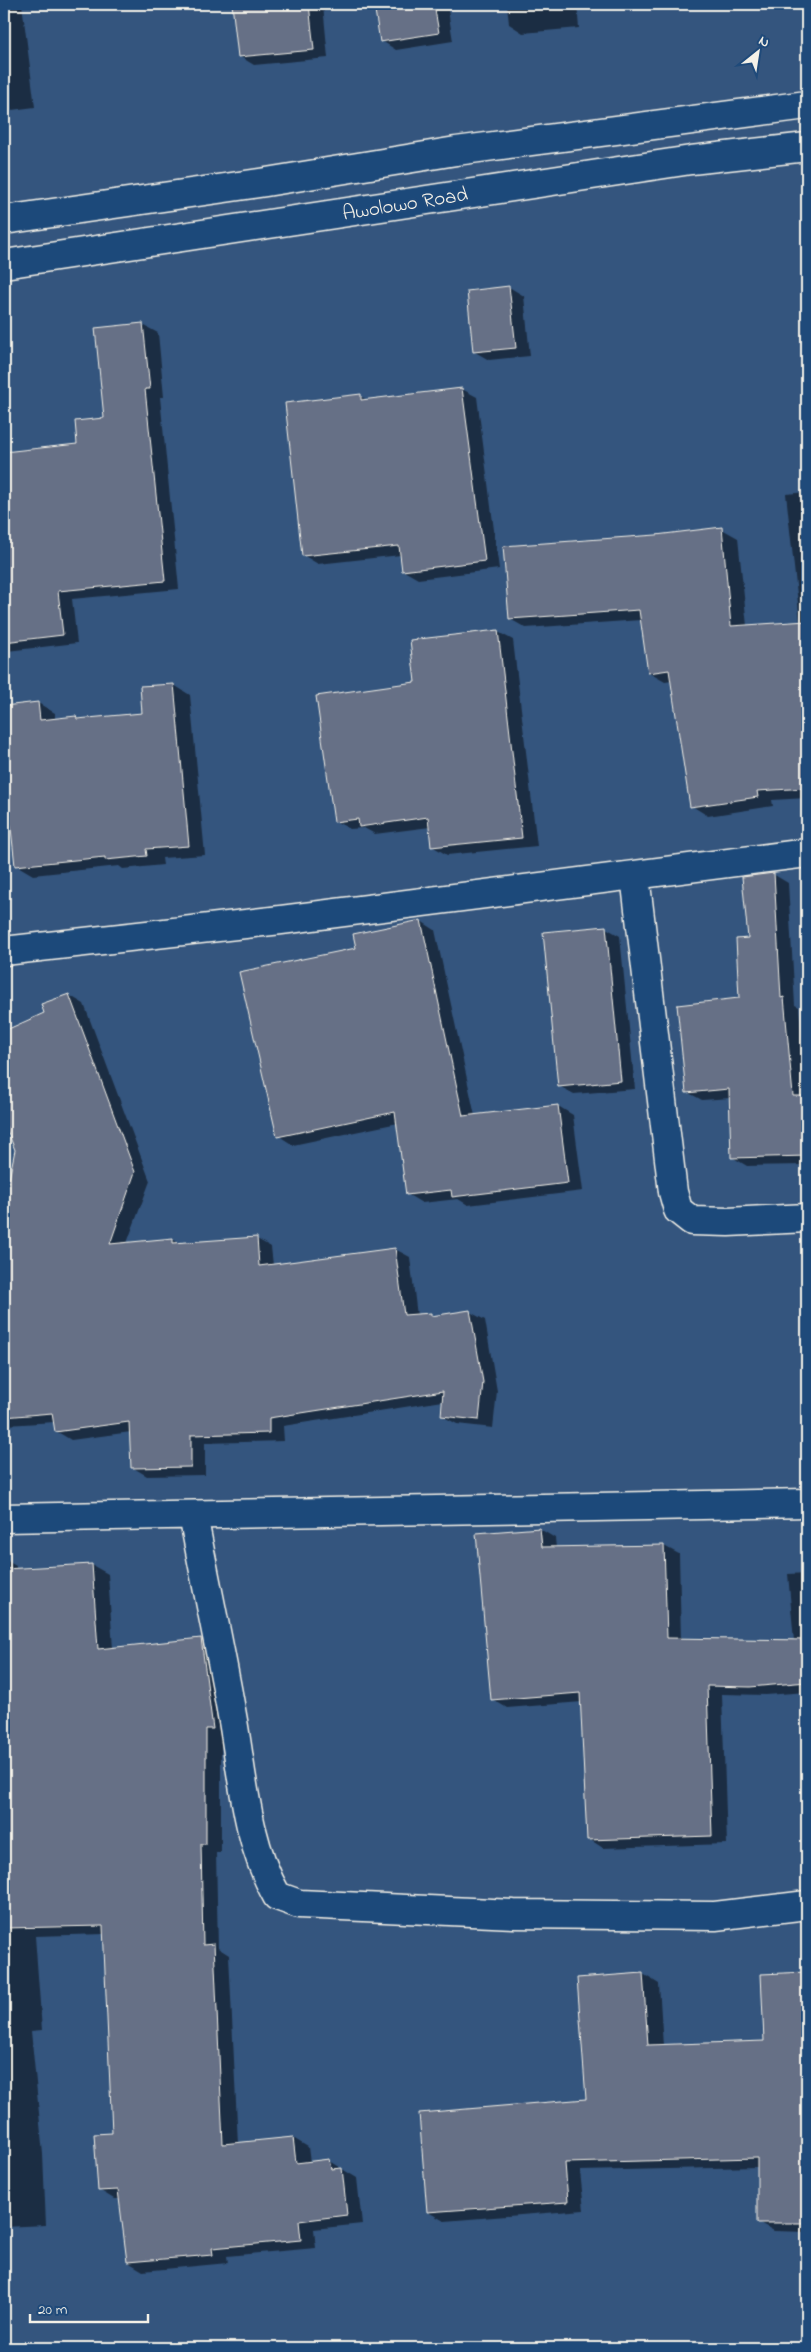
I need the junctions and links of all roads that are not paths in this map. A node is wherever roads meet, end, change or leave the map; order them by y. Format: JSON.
{"nodes":[{"id":1,"x":807,"y":105,"type":"edge"},
{"id":2,"x":807,"y":147,"type":"edge"},
{"id":3,"x":4,"y":220,"type":"edge"},
{"id":4,"x":4,"y":264,"type":"edge"},
{"id":5,"x":807,"y":853,"type":"edge"},
{"id":6,"x":635,"y":876,"type":"junction"},
{"id":7,"x":4,"y":951,"type":"edge"},
{"id":8,"x":807,"y":1218,"type":"edge"},
{"id":9,"x":807,"y":1503,"type":"edge"},
{"id":10,"x":193,"y":1515,"type":"junction"},
{"id":11,"x":4,"y":1518,"type":"edge"},
{"id":12,"x":807,"y":1906,"type":"edge"}],
"edges":[{"from":1,"to":3,"type":"street","name":"Awolowo Road"},
{"from":2,"to":4,"type":"street","name":"Awolowo Road"},
{"from":5,"to":6,"type":"street"},
{"from":6,"to":7,"type":"street"},
{"from":6,"to":8,"type":"street"},
{"from":9,"to":10,"type":"street"},
{"from":10,"to":11,"type":"street"},
{"from":10,"to":12,"type":"street"}]}
